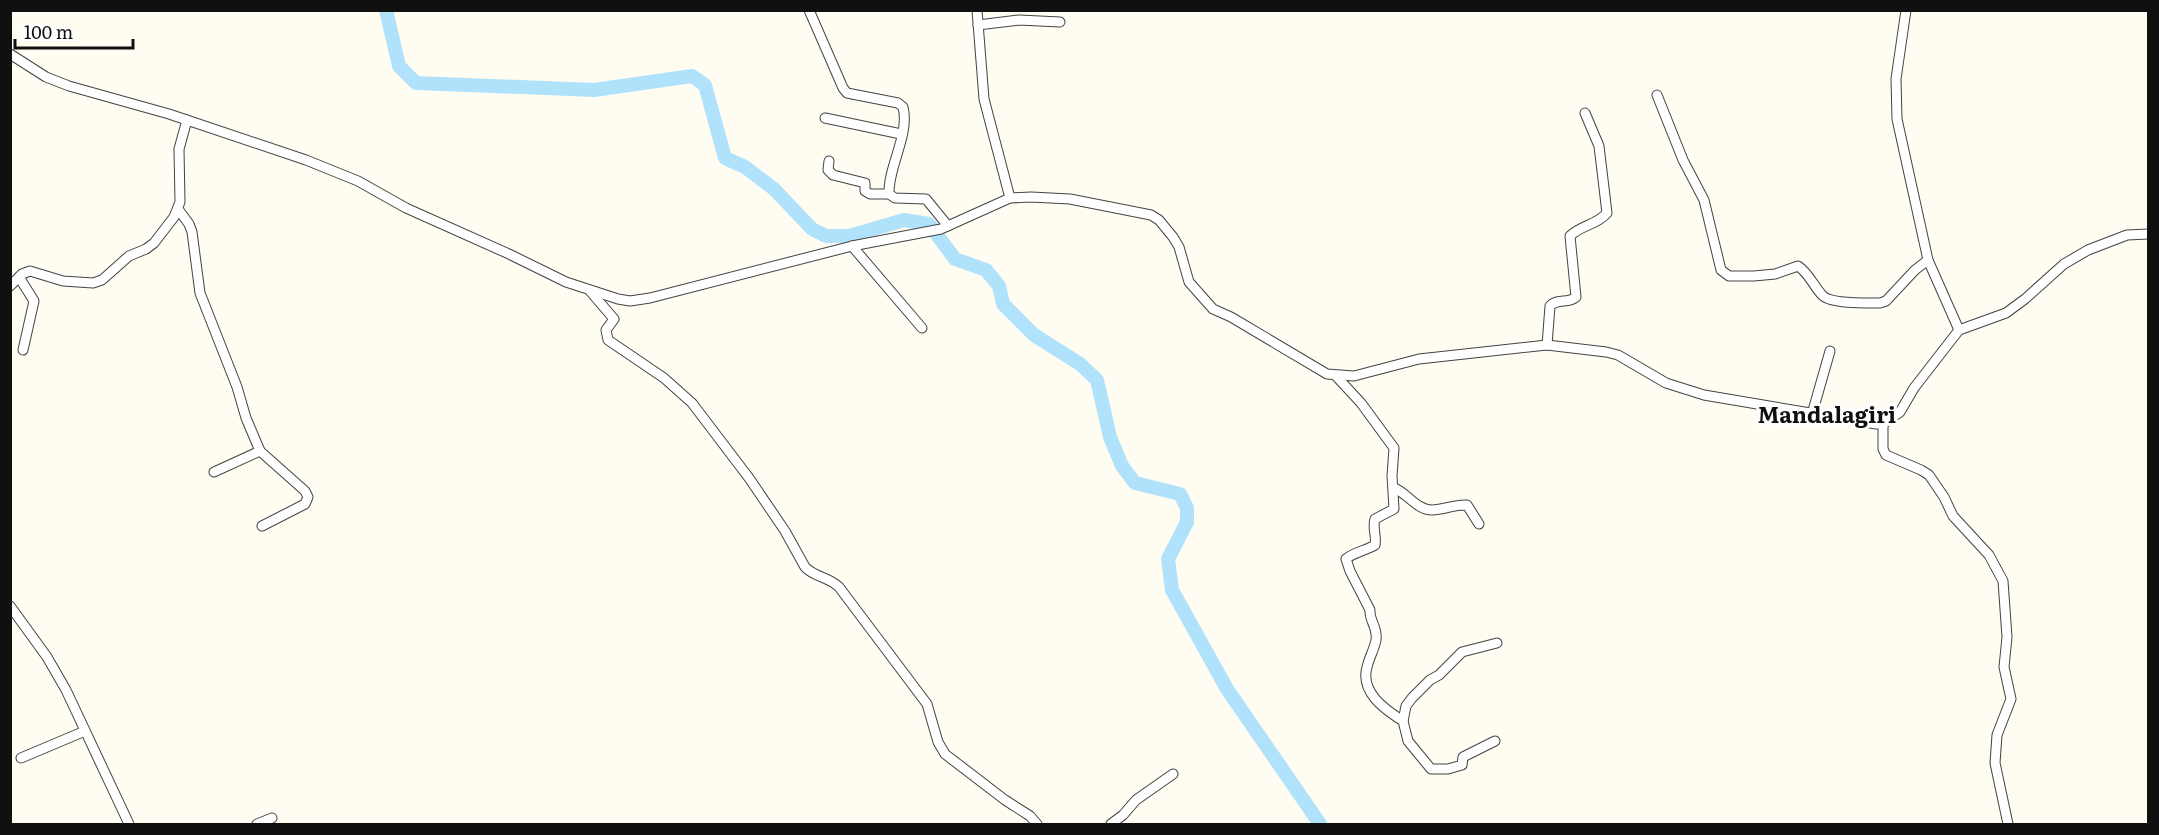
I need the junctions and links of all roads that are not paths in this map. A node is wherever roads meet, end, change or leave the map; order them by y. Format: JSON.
{"nodes":[{"id":1,"x":808,"y":10,"type":"edge"},
{"id":2,"x":977,"y":10,"type":"edge"},
{"id":3,"x":1906,"y":10,"type":"edge"},
{"id":4,"x":1060,"y":22,"type":"dead end"},
{"id":5,"x":978,"y":25,"type":"junction"},
{"id":6,"x":10,"y":54,"type":"edge"},
{"id":7,"x":1657,"y":95,"type":"dead end"},
{"id":8,"x":1585,"y":113,"type":"dead end"},
{"id":9,"x":825,"y":118,"type":"dead end"},
{"id":10,"x":187,"y":120,"type":"junction"},
{"id":11,"x":901,"y":134,"type":"junction"},
{"id":12,"x":829,"y":161,"type":"dead end"},
{"id":13,"x":889,"y":194,"type":"junction"},
{"id":14,"x":1010,"y":198,"type":"junction"},
{"id":15,"x":178,"y":208,"type":"junction"},
{"id":16,"x":944,"y":228,"type":"junction"},
{"id":17,"x":2148,"y":234,"type":"edge"},
{"id":18,"x":852,"y":246,"type":"junction"},
{"id":19,"x":1928,"y":260,"type":"junction"},
{"id":20,"x":19,"y":277,"type":"junction"},
{"id":21,"x":10,"y":286,"type":"edge"},
{"id":22,"x":589,"y":290,"type":"junction"},
{"id":23,"x":922,"y":328,"type":"dead end"},
{"id":24,"x":1959,"y":330,"type":"junction"},
{"id":25,"x":1547,"y":345,"type":"junction"},
{"id":26,"x":23,"y":350,"type":"dead end"},
{"id":27,"x":1830,"y":351,"type":"dead end"},
{"id":28,"x":1336,"y":376,"type":"junction"},
{"id":29,"x":1812,"y":414,"type":"junction"},
{"id":30,"x":1883,"y":424,"type":"junction"},
{"id":31,"x":260,"y":451,"type":"junction"},
{"id":32,"x":214,"y":472,"type":"dead end"},
{"id":33,"x":1394,"y":488,"type":"junction"},
{"id":34,"x":1479,"y":524,"type":"dead end"},
{"id":35,"x":262,"y":526,"type":"dead end"},
{"id":36,"x":10,"y":606,"type":"edge"},
{"id":37,"x":1497,"y":644,"type":"dead end"},
{"id":38,"x":1403,"y":721,"type":"junction"},
{"id":39,"x":85,"y":731,"type":"junction"},
{"id":40,"x":1495,"y":741,"type":"dead end"},
{"id":41,"x":21,"y":758,"type":"dead end"},
{"id":42,"x":1173,"y":774,"type":"dead end"},
{"id":43,"x":272,"y":818,"type":"dead end"},
{"id":44,"x":129,"y":825,"type":"edge"},
{"id":45,"x":257,"y":825,"type":"edge"},
{"id":46,"x":1037,"y":825,"type":"edge"},
{"id":47,"x":1111,"y":825,"type":"edge"},
{"id":48,"x":2008,"y":825,"type":"edge"}],
"edges":[{"from":1,"to":11,"type":"street"},
{"from":2,"to":5,"type":"street"},
{"from":3,"to":19,"type":"street"},
{"from":4,"to":5,"type":"street"},
{"from":5,"to":14,"type":"street"},
{"from":6,"to":10,"type":"street"},
{"from":7,"to":19,"type":"street"},
{"from":8,"to":25,"type":"street"},
{"from":9,"to":11,"type":"street"},
{"from":10,"to":15,"type":"street"},
{"from":10,"to":22,"type":"street"},
{"from":11,"to":13,"type":"street"},
{"from":12,"to":13,"type":"street"},
{"from":13,"to":16,"type":"street"},
{"from":14,"to":16,"type":"street"},
{"from":14,"to":28,"type":"street"},
{"from":15,"to":20,"type":"street"},
{"from":15,"to":31,"type":"street"},
{"from":16,"to":18,"type":"street"},
{"from":17,"to":24,"type":"street"},
{"from":18,"to":22,"type":"street"},
{"from":18,"to":23,"type":"street"},
{"from":19,"to":24,"type":"street"},
{"from":20,"to":21,"type":"street"},
{"from":20,"to":26,"type":"street"},
{"from":22,"to":46,"type":"street"},
{"from":24,"to":30,"type":"street"},
{"from":25,"to":28,"type":"street"},
{"from":25,"to":29,"type":"street"},
{"from":27,"to":29,"type":"street"},
{"from":28,"to":33,"type":"street"},
{"from":29,"to":30,"type":"street"},
{"from":30,"to":48,"type":"street"},
{"from":31,"to":32,"type":"street"},
{"from":31,"to":35,"type":"street"},
{"from":33,"to":34,"type":"street"},
{"from":33,"to":38,"type":"street"},
{"from":36,"to":39,"type":"street"},
{"from":37,"to":38,"type":"street"},
{"from":38,"to":40,"type":"street"},
{"from":39,"to":41,"type":"street"},
{"from":39,"to":44,"type":"street"},
{"from":42,"to":47,"type":"street"},
{"from":43,"to":45,"type":"street"}]}
